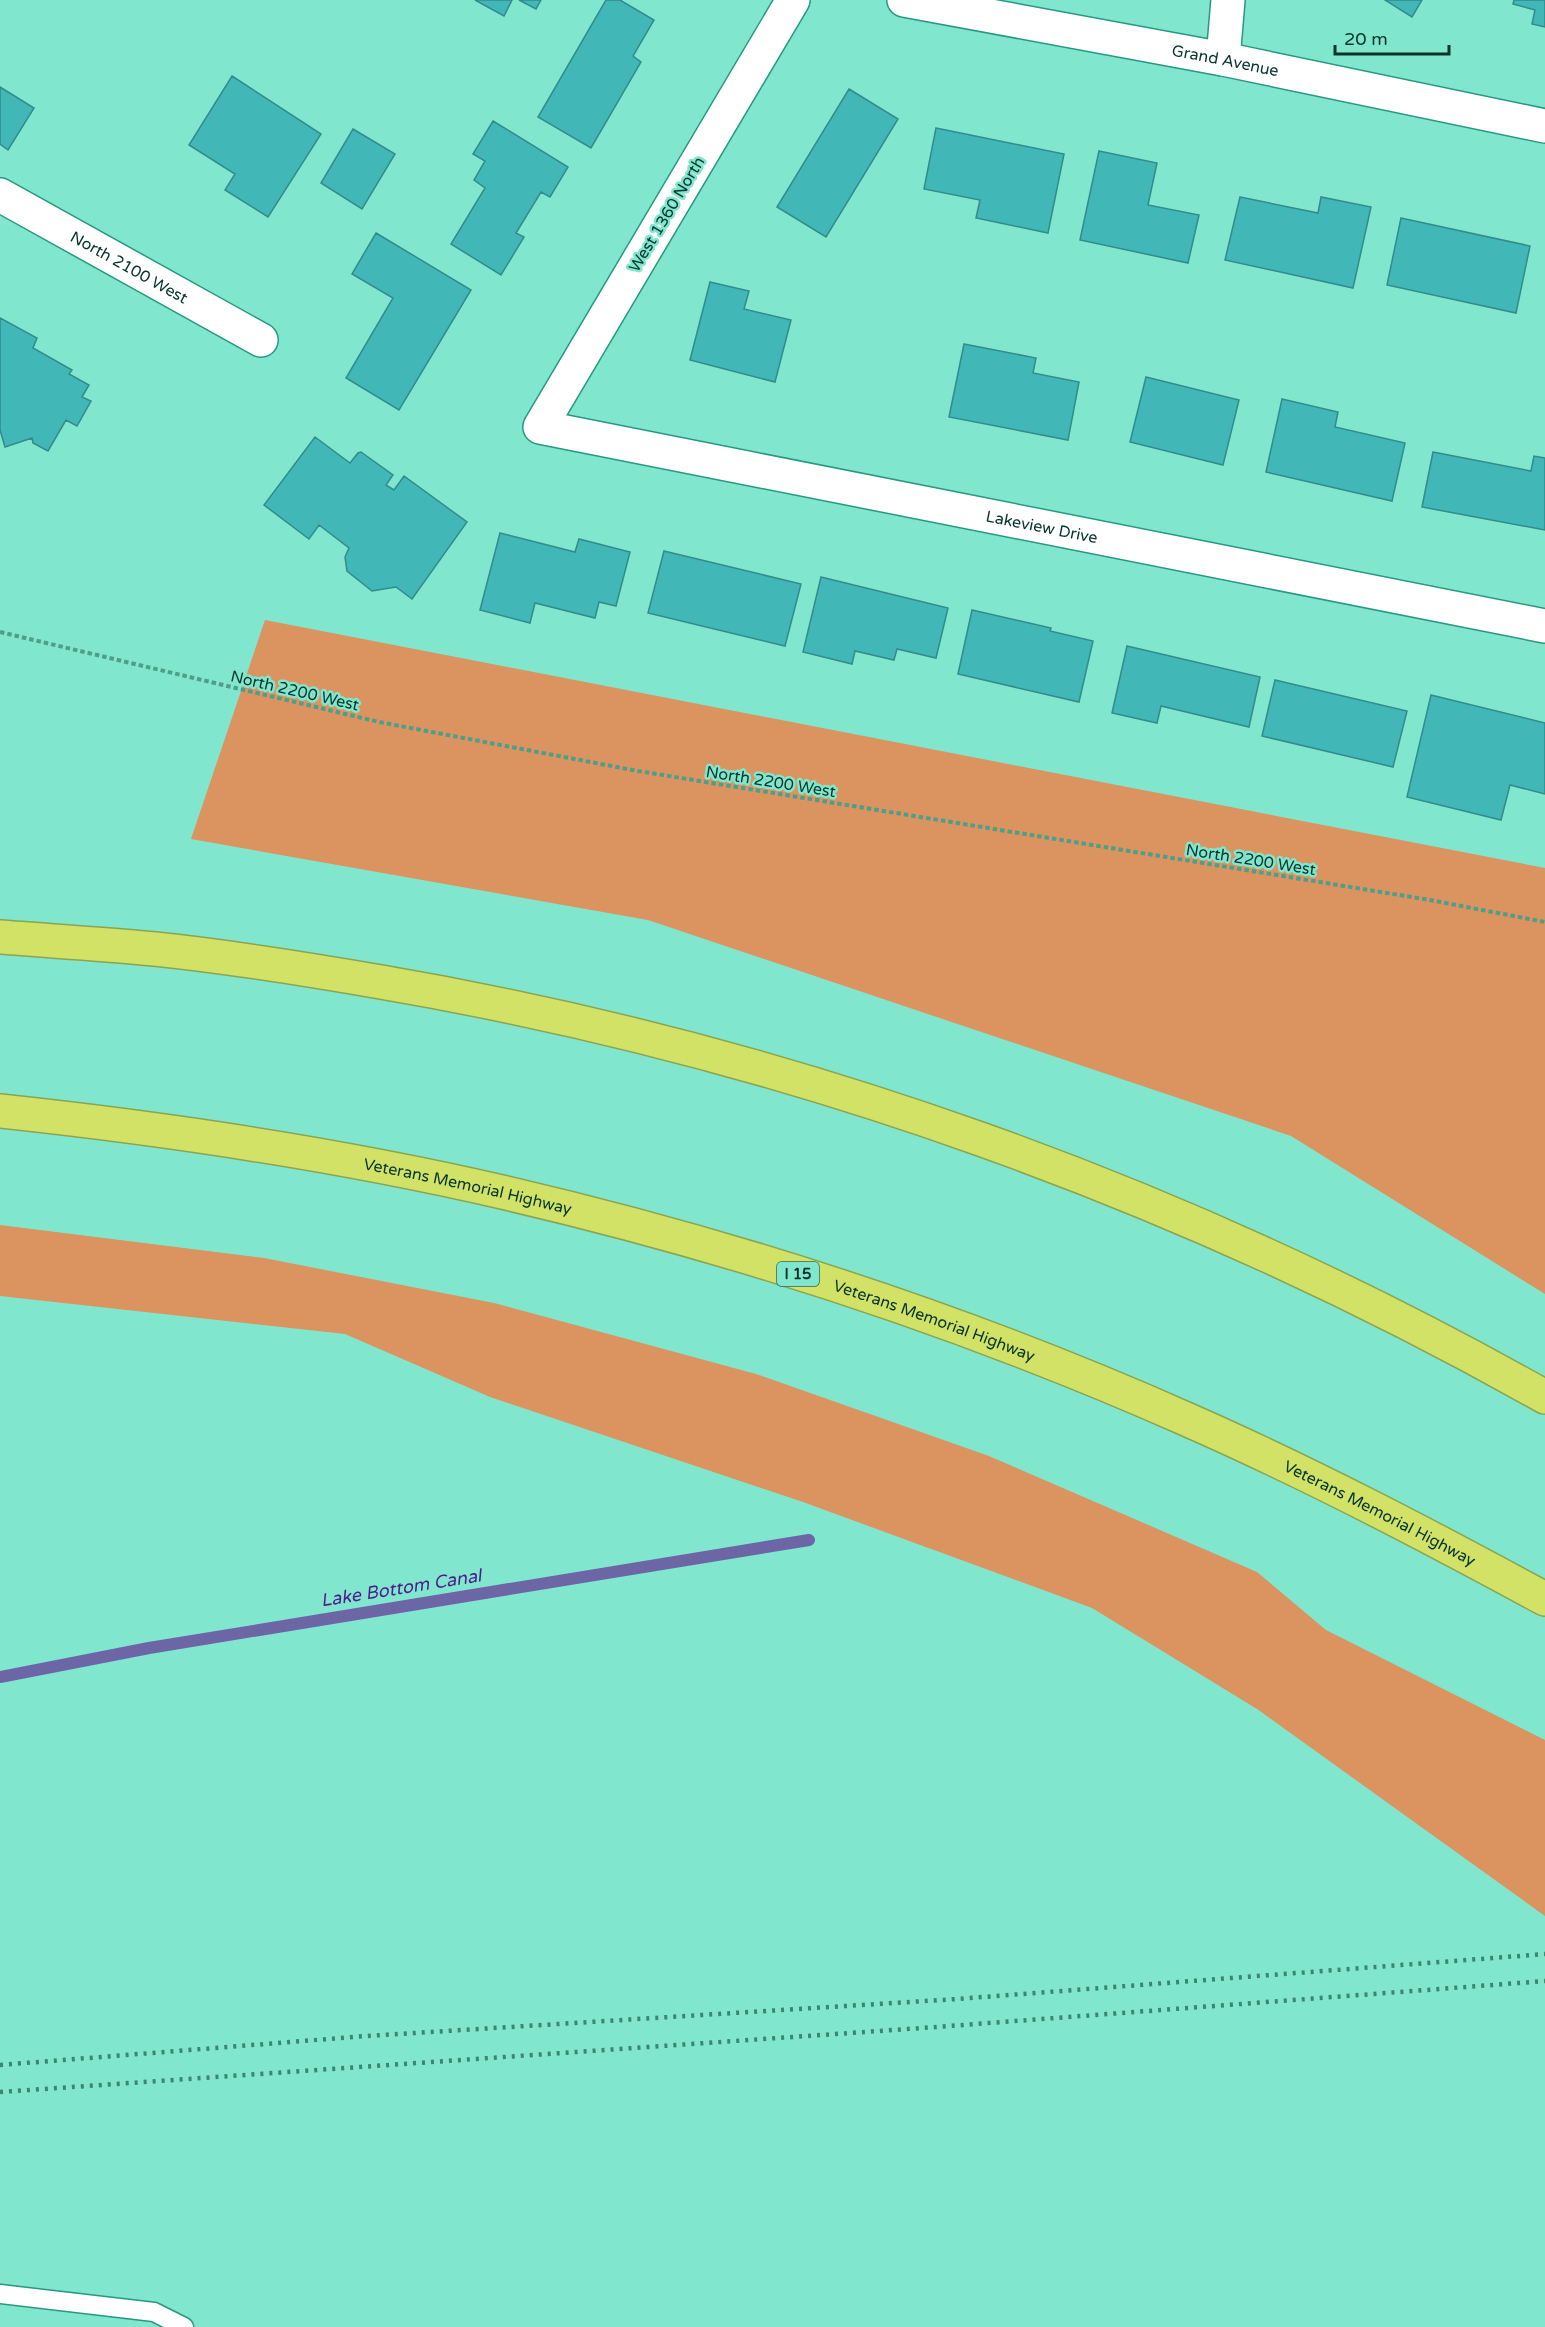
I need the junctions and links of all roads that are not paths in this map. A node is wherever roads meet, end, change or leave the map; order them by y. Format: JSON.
{"nodes":[{"id":1,"x":793,"y":0,"type":"edge"},
{"id":2,"x":904,"y":0,"type":"edge"},
{"id":3,"x":1228,"y":0,"type":"edge"},
{"id":4,"x":1223,"y":59,"type":"junction"},
{"id":5,"x":1545,"y":126,"type":"edge"},
{"id":6,"x":0,"y":195,"type":"edge"},
{"id":7,"x":261,"y":339,"type":"dead end"},
{"id":8,"x":540,"y":428,"type":"joint"},
{"id":9,"x":1545,"y":626,"type":"edge"},
{"id":10,"x":0,"y":937,"type":"edge"},
{"id":11,"x":0,"y":1111,"type":"edge"},
{"id":12,"x":1545,"y":1397,"type":"edge"},
{"id":13,"x":1545,"y":1599,"type":"edge"},
{"id":14,"x":0,"y":2294,"type":"edge"},
{"id":15,"x":184,"y":2327,"type":"edge"}],
"edges":[{"from":1,"to":8,"type":"street","name":"West 1360 North"},
{"from":2,"to":4,"type":"street","name":"Grand Avenue"},
{"from":3,"to":4,"type":"street"},
{"from":4,"to":5,"type":"street","name":"Grand Avenue"},
{"from":6,"to":7,"type":"street","name":"North 2100 West"},
{"from":8,"to":9,"type":"street","name":"Lakeview Drive"},
{"from":10,"to":12,"type":"highway"},
{"from":11,"to":13,"type":"highway","name":"Veterans Memorial Highway","number":"I 15"},
{"from":14,"to":15,"type":"lane"}]}
